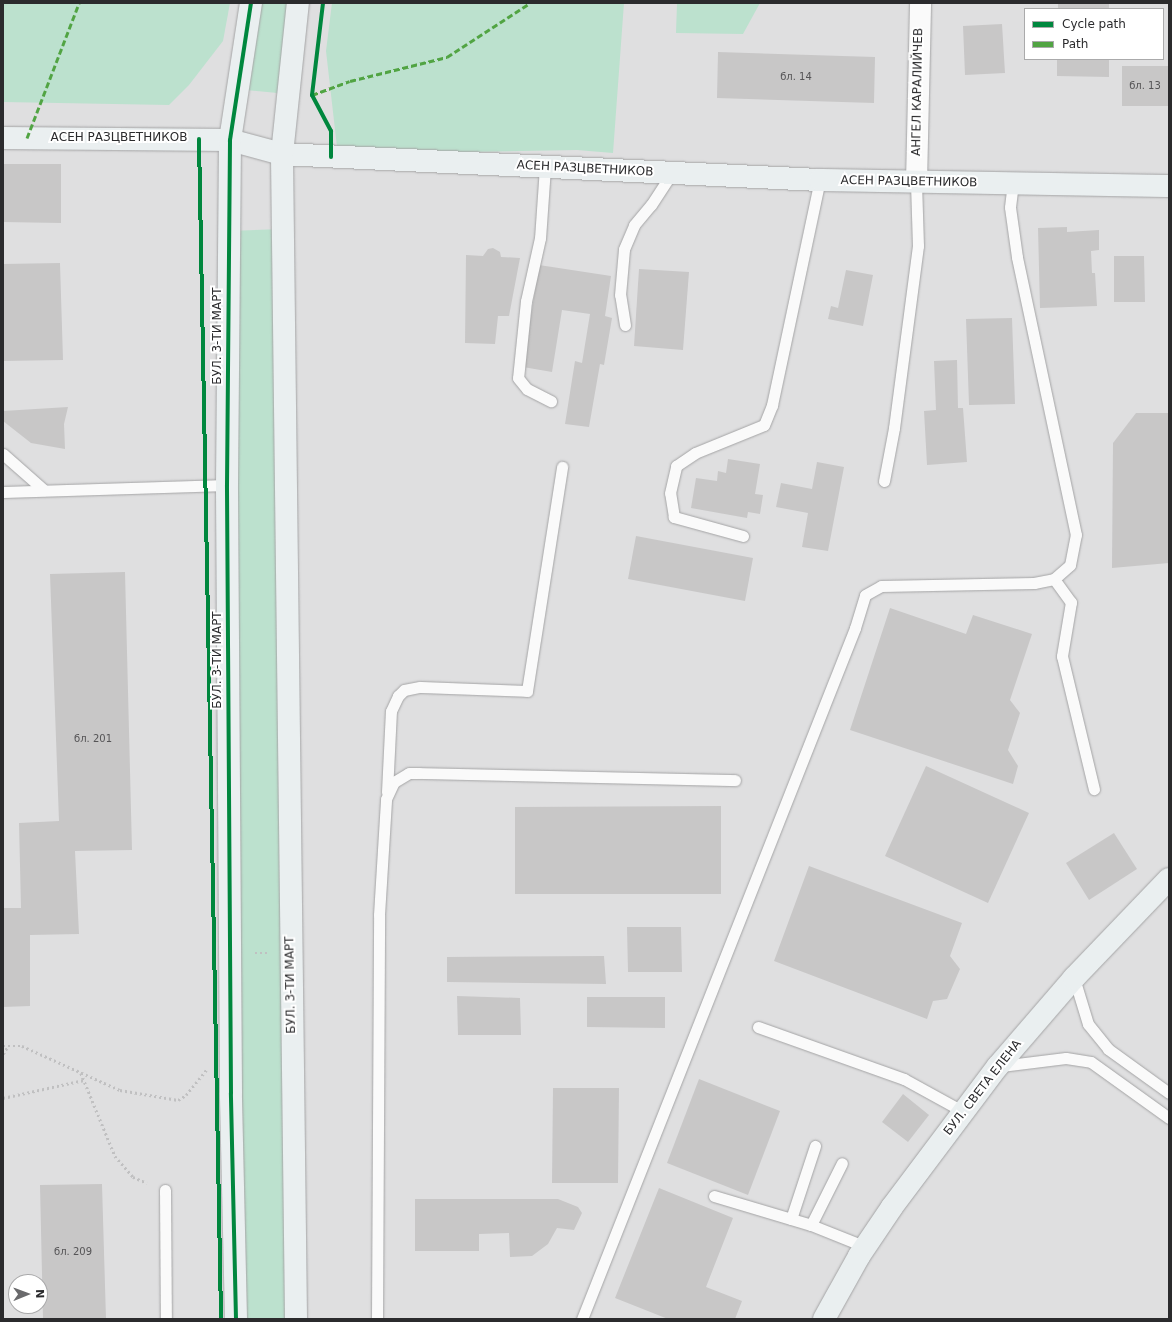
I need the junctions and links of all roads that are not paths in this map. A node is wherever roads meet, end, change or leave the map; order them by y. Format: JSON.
{"nodes":[{"id":1,"x":251,"y":3,"type":"edge"},
{"id":2,"x":298,"y":3,"type":"edge"},
{"id":3,"x":920,"y":3,"type":"edge"},
{"id":4,"x":3,"y":138,"type":"edge"},
{"id":5,"x":230,"y":140,"type":"junction"},
{"id":6,"x":282,"y":154,"type":"junction"},
{"id":7,"x":545,"y":167,"type":"junction"},
{"id":8,"x":672,"y":173,"type":"junction"},
{"id":9,"x":820,"y":180,"type":"junction"},
{"id":10,"x":916,"y":182,"type":"junction"},
{"id":11,"x":1013,"y":184,"type":"junction"},
{"id":12,"x":1169,"y":186,"type":"edge"},
{"id":13,"x":625,"y":325,"type":"dead end"},
{"id":14,"x":551,"y":401,"type":"dead end"},
{"id":15,"x":3,"y":454,"type":"edge"},
{"id":16,"x":562,"y":467,"type":"dead end"},
{"id":17,"x":884,"y":481,"type":"dead end"},
{"id":18,"x":227,"y":485,"type":"junction"},
{"id":19,"x":44,"y":490,"type":"junction"},
{"id":20,"x":3,"y":492,"type":"edge"},
{"id":21,"x":743,"y":536,"type":"dead end"},
{"id":22,"x":1054,"y":579,"type":"junction"},
{"id":23,"x":735,"y":780,"type":"dead end"},
{"id":24,"x":1094,"y":790,"type":"dead end"},
{"id":25,"x":386,"y":799,"type":"junction"},
{"id":26,"x":1169,"y":879,"type":"edge"},
{"id":27,"x":1074,"y":978,"type":"junction"},
{"id":28,"x":758,"y":1027,"type":"dead end"},
{"id":29,"x":998,"y":1066,"type":"junction"},
{"id":30,"x":1169,"y":1093,"type":"edge"},
{"id":31,"x":964,"y":1112,"type":"junction"},
{"id":32,"x":1169,"y":1118,"type":"edge"},
{"id":33,"x":815,"y":1146,"type":"dead end"},
{"id":34,"x":842,"y":1163,"type":"dead end"},
{"id":35,"x":164,"y":1190,"type":"road end"},
{"id":36,"x":714,"y":1196,"type":"dead end"},
{"id":37,"x":791,"y":1218,"type":"junction"},
{"id":38,"x":811,"y":1225,"type":"junction"},
{"id":39,"x":866,"y":1247,"type":"junction"},
{"id":40,"x":166,"y":1319,"type":"edge"},
{"id":41,"x":236,"y":1319,"type":"edge"},
{"id":42,"x":296,"y":1319,"type":"edge"},
{"id":43,"x":377,"y":1319,"type":"edge"},
{"id":44,"x":582,"y":1319,"type":"edge"},
{"id":45,"x":824,"y":1319,"type":"edge"}],
"edges":[{"from":1,"to":5,"type":"street","name":"БУЛ. 3-ТИ МАРТ"},
{"from":2,"to":6,"type":"street","name":"БУЛ. 3-ТИ МАРТ"},
{"from":3,"to":10,"type":"street","name":"АНГЕЛ КАРАЛИЙЧЕВ"},
{"from":4,"to":5,"type":"street","name":"АСЕН РАЗЦВЕТНИКОВ"},
{"from":5,"to":6,"type":"street","name":"АСЕН РАЗЦВЕТНИКОВ"},
{"from":5,"to":18,"type":"street","name":"БУЛ. 3-ТИ МАРТ"},
{"from":6,"to":7,"type":"street","name":"АСЕН РАЗЦВЕТНИКОВ"},
{"from":6,"to":42,"type":"street","name":"БУЛ. 3-ТИ МАРТ"},
{"from":7,"to":8,"type":"street","name":"АСЕН РАЗЦВЕТНИКОВ"},
{"from":7,"to":14,"type":"lane"},
{"from":8,"to":9,"type":"street","name":"АСЕН РАЗЦВЕТНИКОВ"},
{"from":8,"to":13,"type":"lane"},
{"from":9,"to":10,"type":"street","name":"АСЕН РАЗЦВЕТНИКОВ"},
{"from":9,"to":21,"type":"lane"},
{"from":10,"to":11,"type":"street","name":"АСЕН РАЗЦВЕТНИКОВ"},
{"from":10,"to":17,"type":"lane"},
{"from":11,"to":12,"type":"street","name":"АСЕН РАЗЦВЕТНИКОВ"},
{"from":11,"to":22,"type":"lane"},
{"from":15,"to":19,"type":"lane"},
{"from":16,"to":25,"type":"lane"},
{"from":18,"to":19,"type":"lane"},
{"from":18,"to":41,"type":"street","name":"БУЛ. 3-ТИ МАРТ"},
{"from":19,"to":20,"type":"lane"},
{"from":22,"to":24,"type":"lane"},
{"from":22,"to":44,"type":"lane"},
{"from":23,"to":25,"type":"lane"},
{"from":25,"to":43,"type":"lane"},
{"from":26,"to":27,"type":"street","name":"БУЛ. СВЕТА ЕЛЕНА"},
{"from":27,"to":29,"type":"street","name":"БУЛ. СВЕТА ЕЛЕНА"},
{"from":27,"to":30,"type":"lane"},
{"from":28,"to":31,"type":"lane"},
{"from":29,"to":31,"type":"street","name":"БУЛ. СВЕТА ЕЛЕНА"},
{"from":29,"to":32,"type":"lane"},
{"from":31,"to":39,"type":"street","name":"БУЛ. СВЕТА ЕЛЕНА"},
{"from":33,"to":37,"type":"lane"},
{"from":34,"to":38,"type":"lane"},
{"from":35,"to":40,"type":"lane"},
{"from":36,"to":37,"type":"lane"},
{"from":37,"to":38,"type":"lane"},
{"from":38,"to":39,"type":"lane"},
{"from":39,"to":45,"type":"street","name":"БУЛ. СВЕТА ЕЛЕНА"}]}
